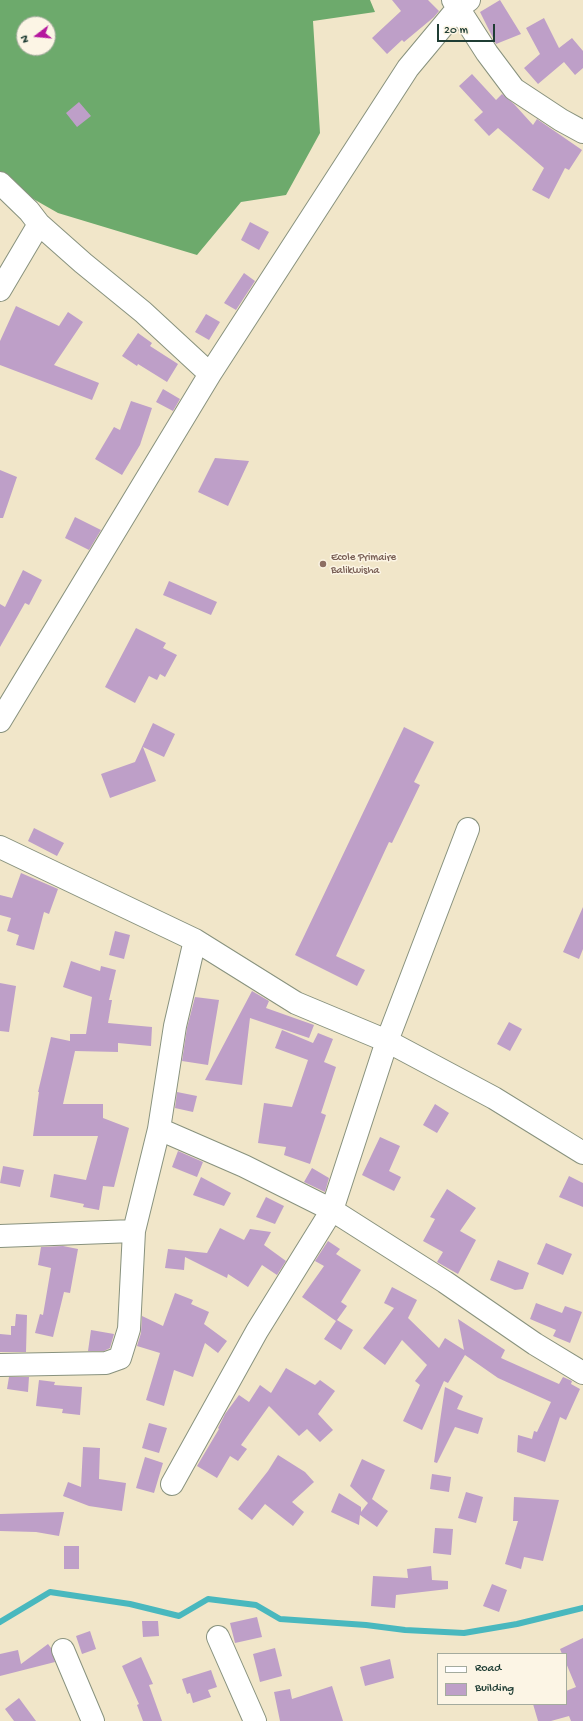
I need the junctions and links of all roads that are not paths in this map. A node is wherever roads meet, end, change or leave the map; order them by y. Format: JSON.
{"nodes":[{"id":1,"x":460,"y":3,"type":"edge"},
{"id":2,"x":583,"y":132,"type":"edge"},
{"id":3,"x":0,"y":183,"type":"edge"},
{"id":4,"x":40,"y":224,"type":"junction"},
{"id":5,"x":0,"y":290,"type":"edge"},
{"id":6,"x":210,"y":374,"type":"junction"},
{"id":7,"x":3,"y":711,"type":"edge"},
{"id":8,"x":468,"y":829,"type":"dead end"},
{"id":9,"x":0,"y":847,"type":"edge"},
{"id":10,"x":194,"y":940,"type":"junction"},
{"id":11,"x":388,"y":1041,"type":"junction"},
{"id":12,"x":159,"y":1129,"type":"junction"},
{"id":13,"x":583,"y":1154,"type":"edge"},
{"id":14,"x":332,"y":1210,"type":"junction"},
{"id":15,"x":134,"y":1231,"type":"junction"},
{"id":16,"x":0,"y":1236,"type":"edge"},
{"id":17,"x":0,"y":1364,"type":"edge"},
{"id":18,"x":583,"y":1373,"type":"edge"},
{"id":19,"x":172,"y":1484,"type":"dead end"},
{"id":20,"x":218,"y":1637,"type":"dead end"},
{"id":21,"x":63,"y":1650,"type":"dead end"},
{"id":22,"x":93,"y":1721,"type":"edge"},
{"id":23,"x":255,"y":1721,"type":"edge"}],
"edges":[{"from":1,"to":2,"type":"street"},
{"from":1,"to":6,"type":"street"},
{"from":3,"to":4,"type":"street"},
{"from":4,"to":5,"type":"street"},
{"from":4,"to":6,"type":"street"},
{"from":6,"to":7,"type":"street"},
{"from":8,"to":11,"type":"street"},
{"from":9,"to":10,"type":"street"},
{"from":10,"to":11,"type":"street"},
{"from":10,"to":12,"type":"street"},
{"from":11,"to":13,"type":"street"},
{"from":11,"to":14,"type":"street"},
{"from":12,"to":14,"type":"street"},
{"from":12,"to":15,"type":"street"},
{"from":14,"to":18,"type":"street"},
{"from":14,"to":19,"type":"street"},
{"from":15,"to":16,"type":"street"},
{"from":15,"to":17,"type":"street"},
{"from":20,"to":23,"type":"street"},
{"from":21,"to":22,"type":"street"}]}
